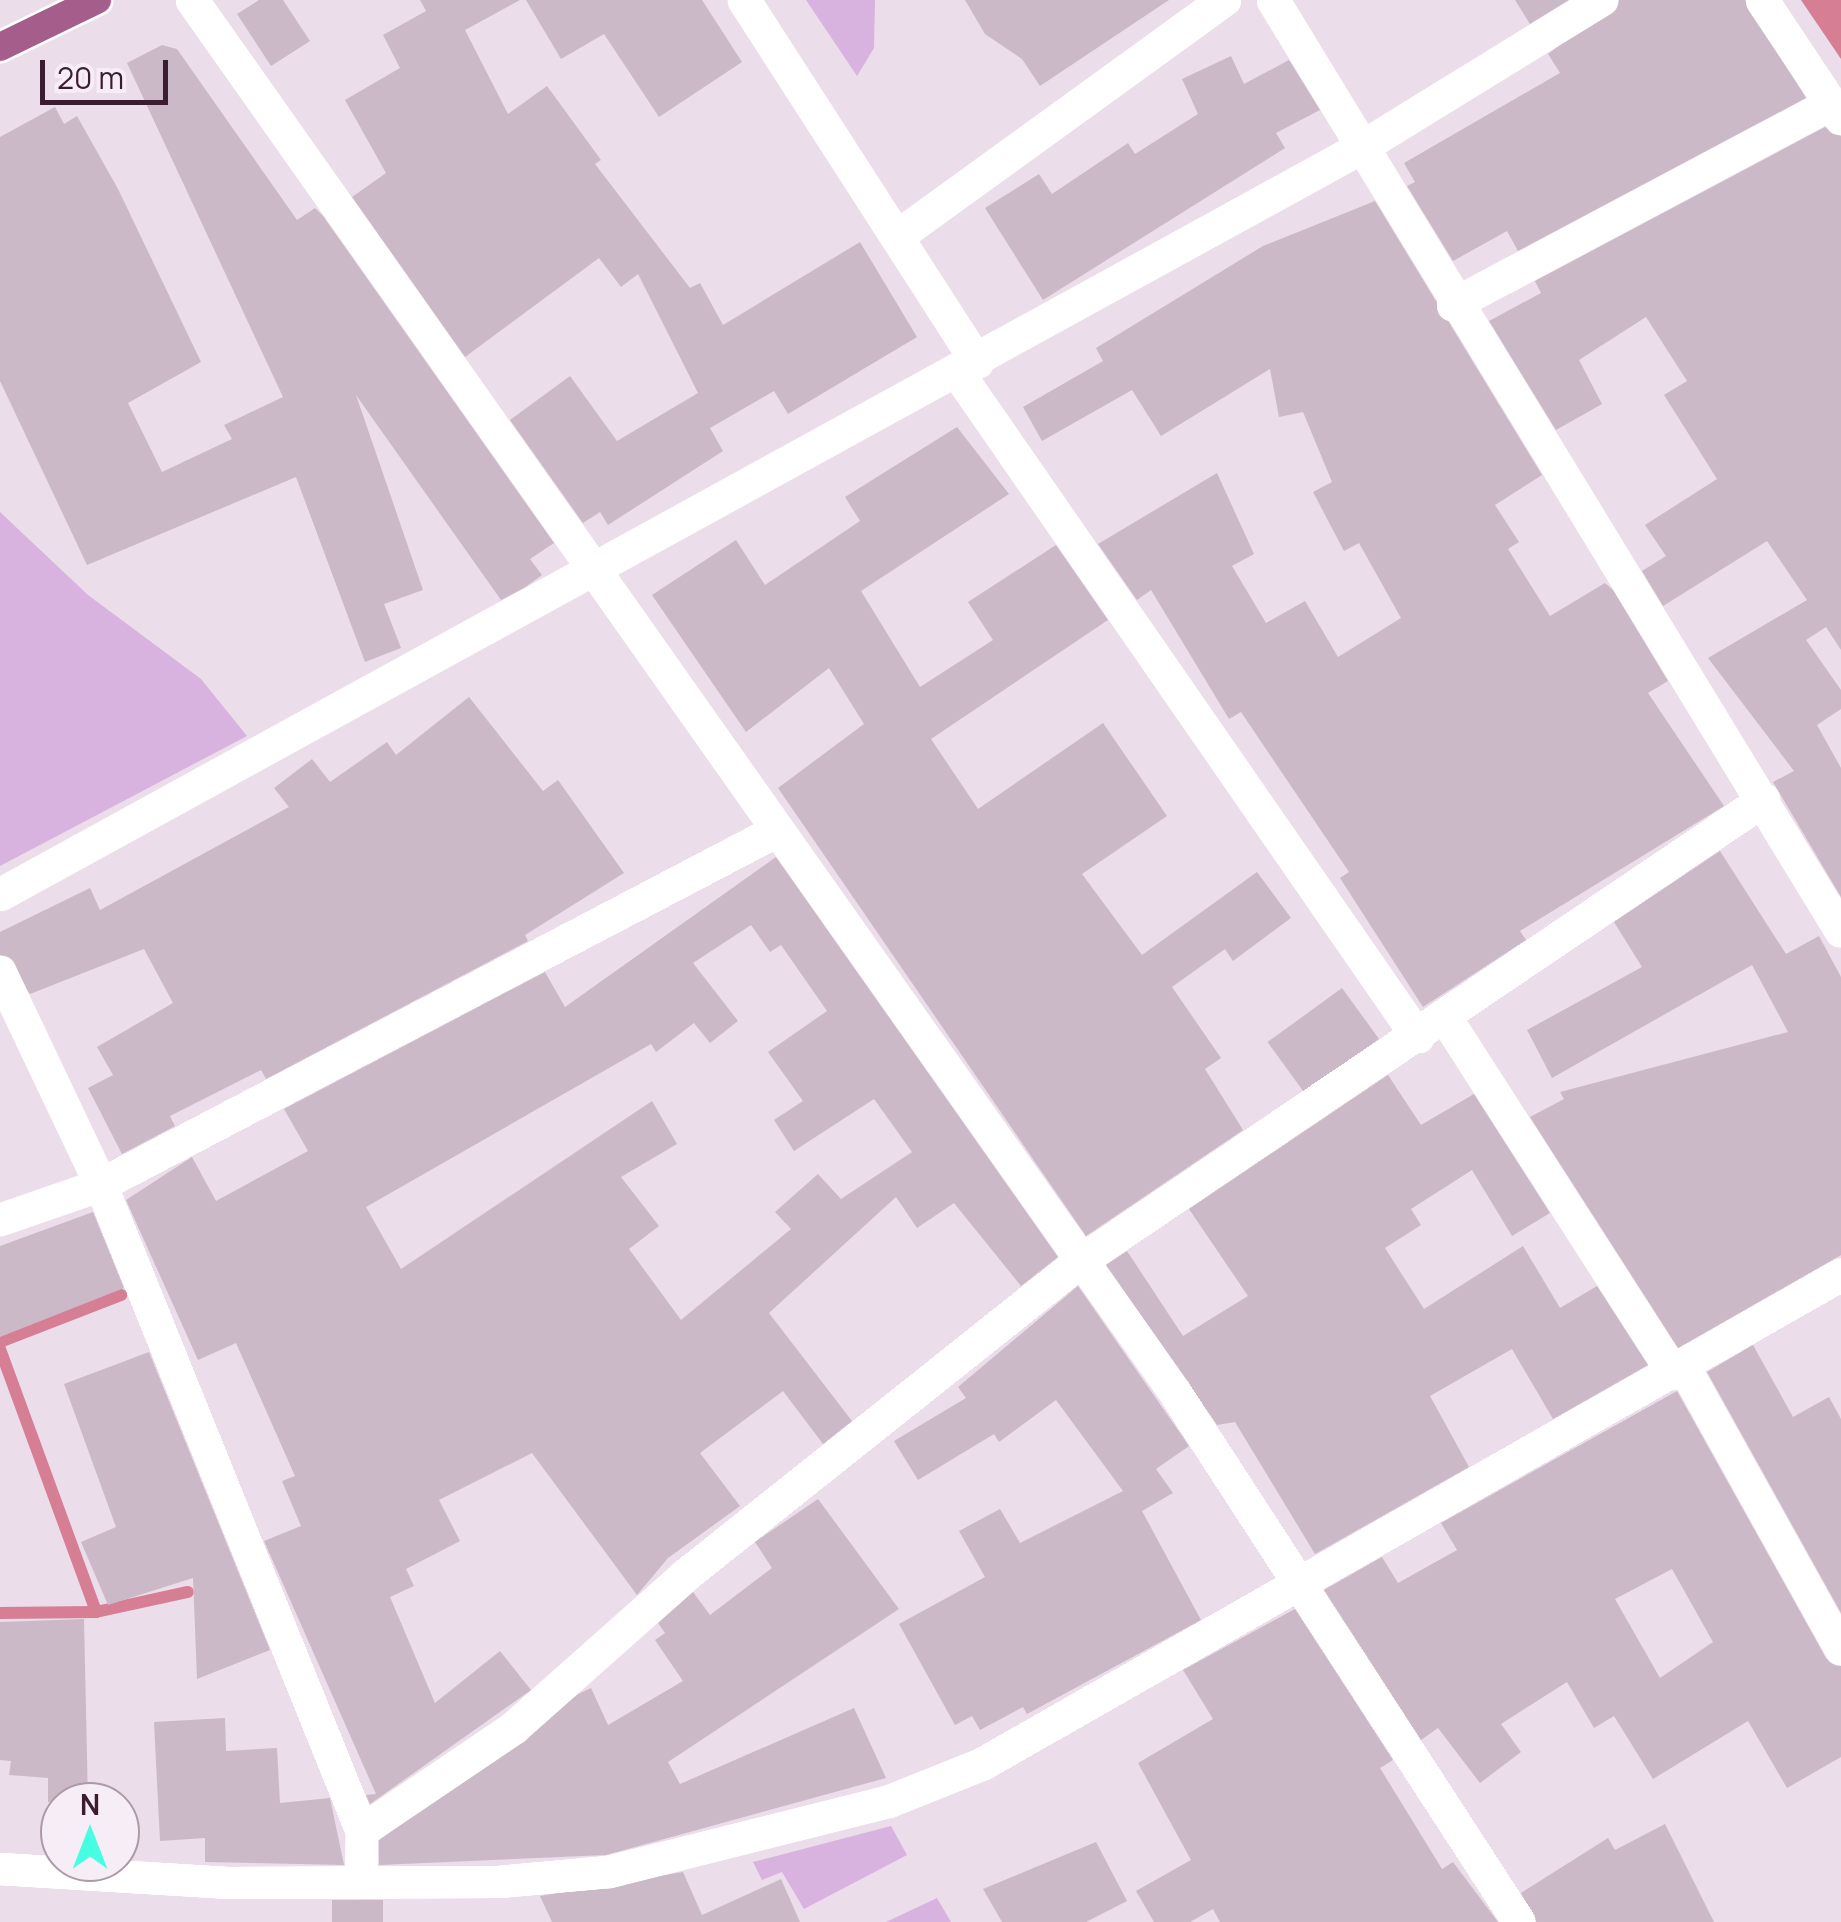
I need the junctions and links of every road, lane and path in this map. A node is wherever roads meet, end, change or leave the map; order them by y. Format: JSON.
{"nodes":[{"id":1,"x":97,"y":0,"type":"edge"},
{"id":2,"x":192,"y":0,"type":"edge"},
{"id":3,"x":744,"y":0,"type":"edge"},
{"id":4,"x":1225,"y":0,"type":"edge"},
{"id":5,"x":1272,"y":0,"type":"edge"},
{"id":6,"x":1602,"y":0,"type":"edge"},
{"id":7,"x":1762,"y":0,"type":"edge"},
{"id":8,"x":0,"y":47,"type":"edge"},
{"id":9,"x":1836,"y":111,"type":"edge"},
{"id":10,"x":1362,"y":148,"type":"junction"},
{"id":11,"x":897,"y":237,"type":"junction"},
{"id":12,"x":1454,"y":305,"type":"junction"},
{"id":13,"x":967,"y":367,"type":"junction"},
{"id":14,"x":594,"y":575,"type":"junction"},
{"id":15,"x":1764,"y":800,"type":"junction"},
{"id":16,"x":773,"y":834,"type":"junction"},
{"id":17,"x":0,"y":895,"type":"edge"},
{"id":18,"x":1841,"y":931,"type":"edge"},
{"id":19,"x":0,"y":972,"type":"edge"},
{"id":20,"x":1445,"y":1017,"type":"junction"},
{"id":21,"x":1418,"y":1037,"type":"junction"},
{"id":22,"x":101,"y":1185,"type":"junction"},
{"id":23,"x":0,"y":1220,"type":"edge"},
{"id":24,"x":1081,"y":1262,"type":"junction"},
{"id":25,"x":1841,"y":1275,"type":"edge"},
{"id":26,"x":1679,"y":1370,"type":"junction"},
{"id":27,"x":1299,"y":1580,"type":"junction"},
{"id":28,"x":1841,"y":1648,"type":"edge"},
{"id":29,"x":362,"y":1831,"type":"junction"},
{"id":30,"x":0,"y":1869,"type":"edge"},
{"id":31,"x":361,"y":1876,"type":"junction"},
{"id":32,"x":1519,"y":1922,"type":"edge"}],
"edges":[{"from":1,"to":8,"type":"main road"},
{"from":2,"to":14,"type":"street"},
{"from":3,"to":11,"type":"street"},
{"from":4,"to":11,"type":"street"},
{"from":5,"to":10,"type":"street"},
{"from":6,"to":10,"type":"street"},
{"from":7,"to":9,"type":"street"},
{"from":9,"to":12,"type":"street"},
{"from":10,"to":12,"type":"street"},
{"from":10,"to":13,"type":"street"},
{"from":11,"to":13,"type":"street"},
{"from":12,"to":15,"type":"street"},
{"from":13,"to":14,"type":"street"},
{"from":13,"to":21,"type":"street"},
{"from":14,"to":16,"type":"street"},
{"from":14,"to":17,"type":"street"},
{"from":15,"to":18,"type":"street"},
{"from":15,"to":20,"type":"street"},
{"from":16,"to":22,"type":"street"},
{"from":16,"to":24,"type":"street"},
{"from":19,"to":22,"type":"street"},
{"from":20,"to":21,"type":"street"},
{"from":20,"to":26,"type":"street"},
{"from":21,"to":24,"type":"street"},
{"from":22,"to":23,"type":"street"},
{"from":22,"to":29,"type":"street"},
{"from":24,"to":27,"type":"street"},
{"from":24,"to":29,"type":"street"},
{"from":25,"to":26,"type":"street"},
{"from":26,"to":27,"type":"street"},
{"from":26,"to":28,"type":"street"},
{"from":27,"to":31,"type":"street"},
{"from":27,"to":32,"type":"street"},
{"from":29,"to":31,"type":"street"},
{"from":30,"to":31,"type":"street"}]}
